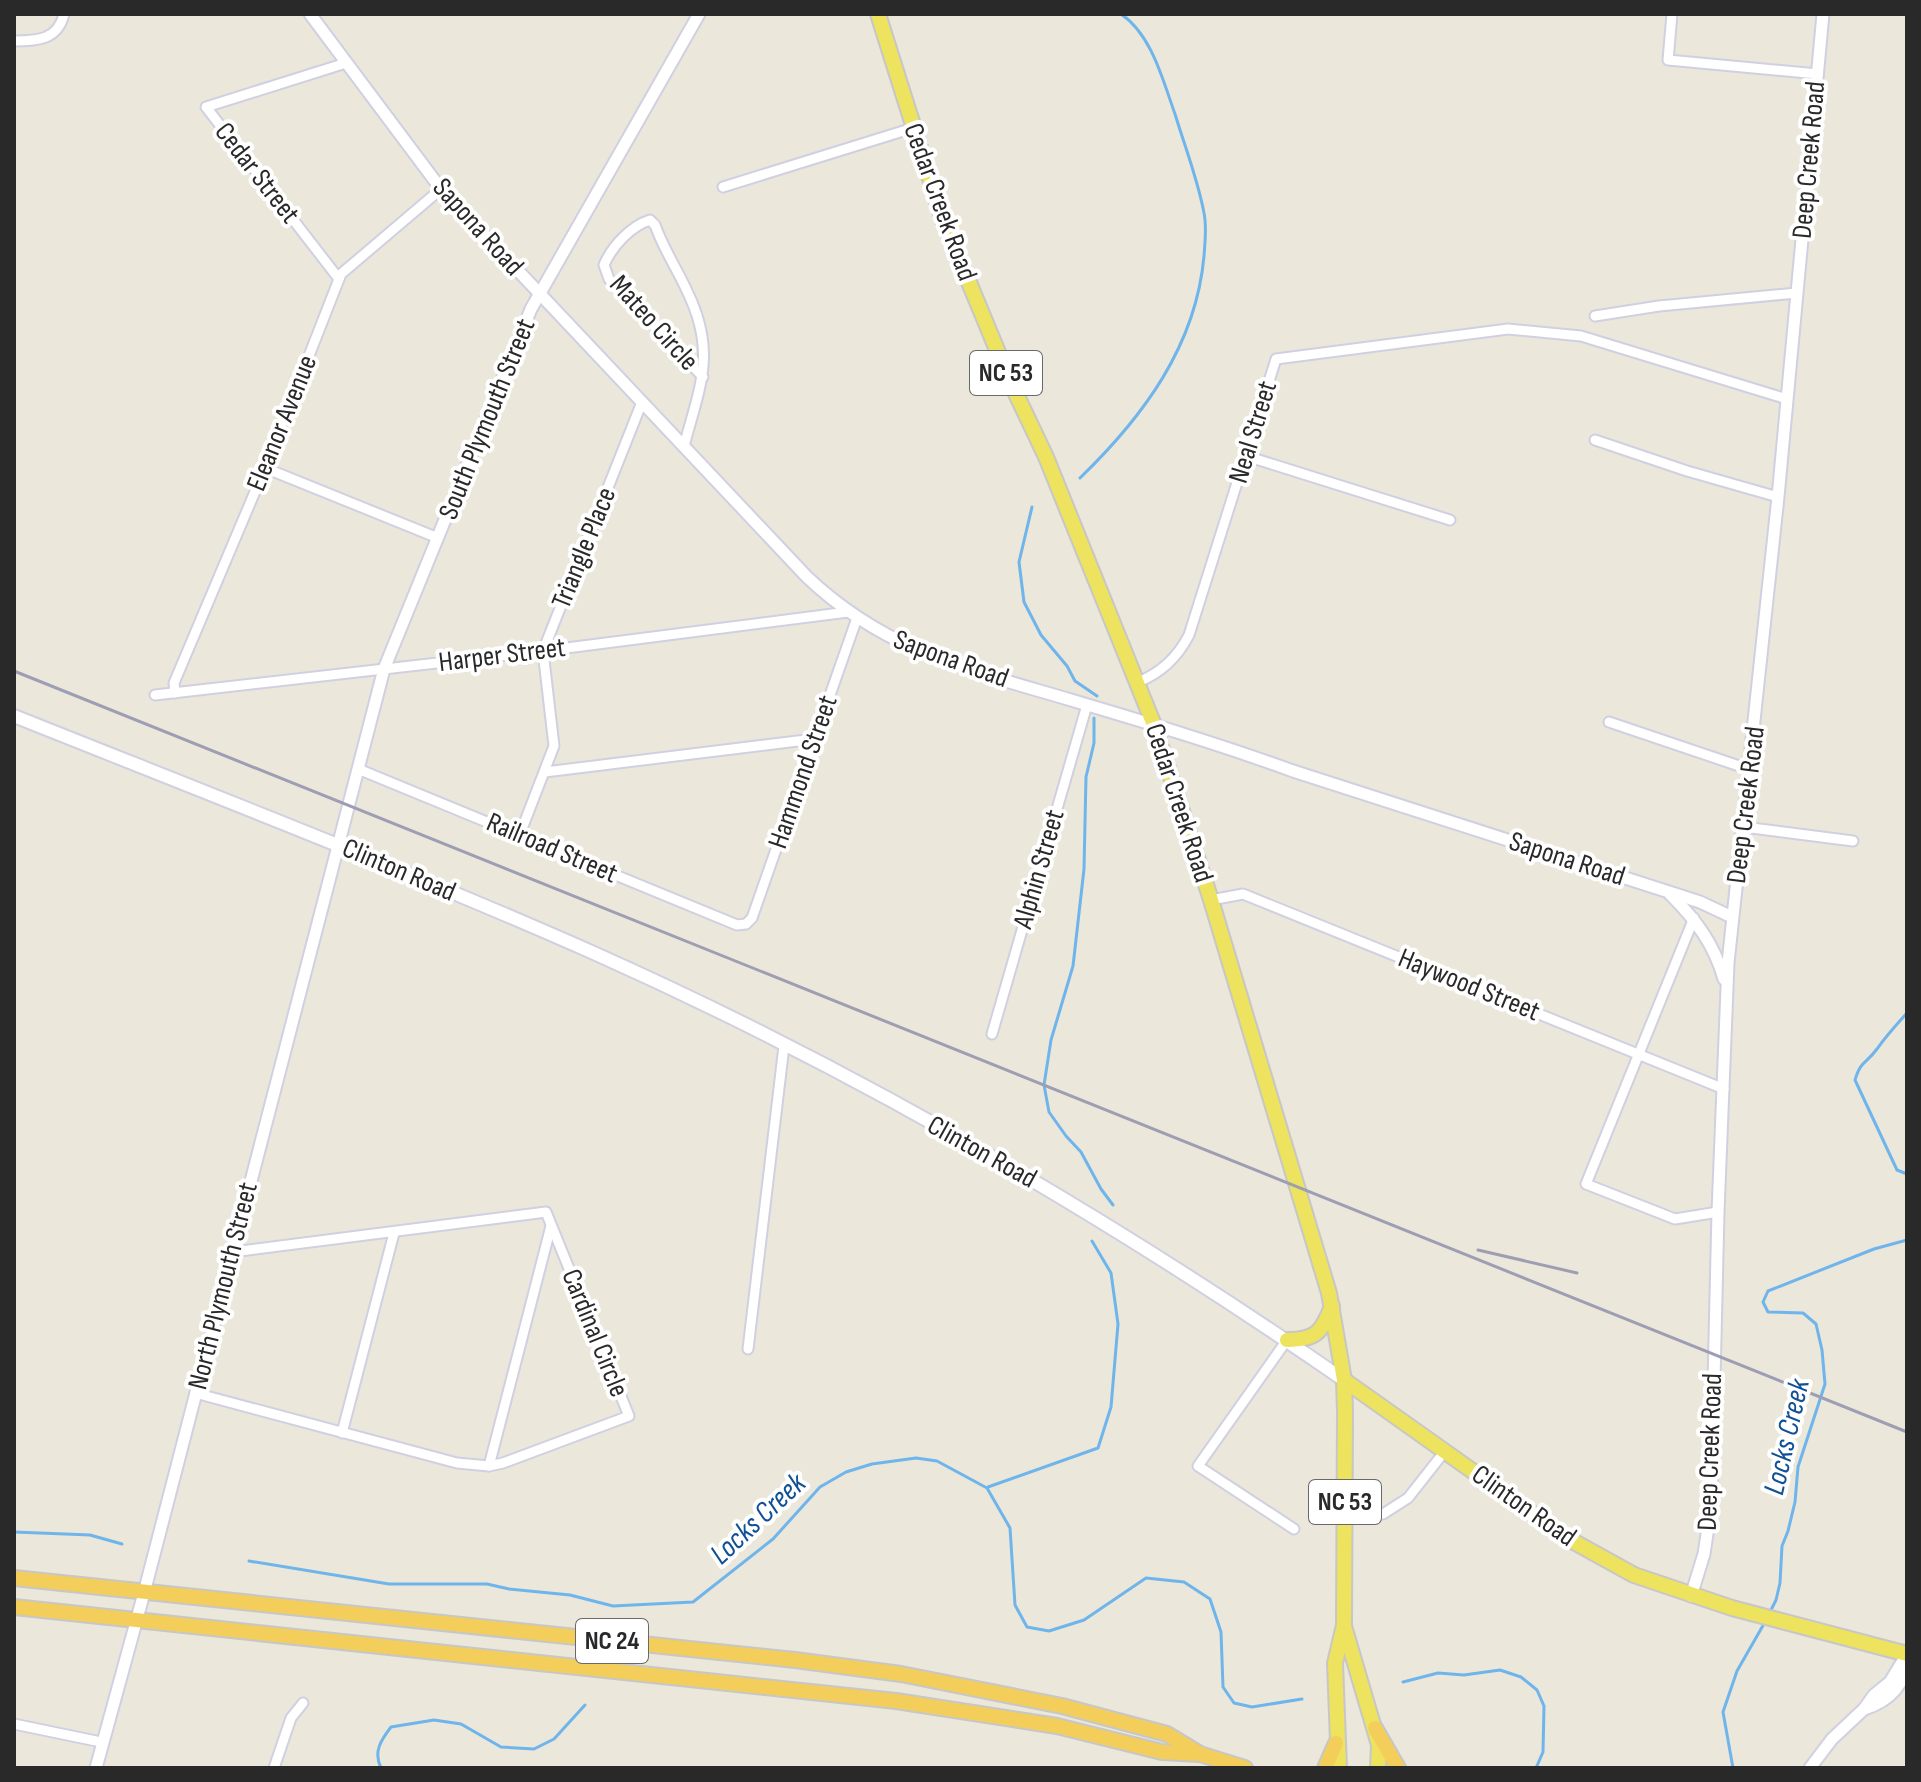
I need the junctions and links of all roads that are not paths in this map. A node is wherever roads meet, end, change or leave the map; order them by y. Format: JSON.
{"nodes":[{"id":1,"x":64,"y":14,"type":"edge"},
{"id":2,"x":310,"y":14,"type":"edge"},
{"id":3,"x":699,"y":14,"type":"edge"},
{"id":4,"x":878,"y":14,"type":"edge"},
{"id":5,"x":1672,"y":14,"type":"edge"},
{"id":6,"x":1823,"y":14,"type":"edge"},
{"id":7,"x":14,"y":41,"type":"edge"},
{"id":8,"x":346,"y":63,"type":"junction"},
{"id":9,"x":1818,"y":74,"type":"junction"},
{"id":10,"x":913,"y":128,"type":"junction"},
{"id":11,"x":723,"y":187,"type":"dead end"},
{"id":12,"x":441,"y":189,"type":"junction"},
{"id":13,"x":339,"y":279,"type":"junction"},
{"id":14,"x":539,"y":293,"type":"junction"},
{"id":15,"x":1797,"y":293,"type":"junction"},
{"id":16,"x":1595,"y":316,"type":"dead end"},
{"id":17,"x":703,"y":377,"type":"junction"},
{"id":18,"x":1787,"y":399,"type":"junction"},
{"id":19,"x":642,"y":402,"type":"junction"},
{"id":20,"x":1595,"y":440,"type":"dead end"},
{"id":21,"x":684,"y":446,"type":"junction"},
{"id":22,"x":1246,"y":456,"type":"junction"},
{"id":23,"x":265,"y":468,"type":"junction"},
{"id":24,"x":1778,"y":497,"type":"junction"},
{"id":25,"x":1450,"y":520,"type":"dead end"},
{"id":26,"x":438,"y":538,"type":"junction"},
{"id":27,"x":853,"y":615,"type":"junction"},
{"id":28,"x":543,"y":651,"type":"junction"},
{"id":29,"x":384,"y":669,"type":"junction"},
{"id":30,"x":1136,"y":683,"type":"junction"},
{"id":31,"x":175,"y":693,"type":"junction"},
{"id":32,"x":155,"y":695,"type":"dead end"},
{"id":33,"x":1087,"y":705,"type":"junction"},
{"id":34,"x":14,"y":716,"type":"edge"},
{"id":35,"x":1609,"y":722,"type":"dead end"},
{"id":36,"x":1154,"y":725,"type":"junction"},
{"id":37,"x":814,"y":739,"type":"junction"},
{"id":38,"x":358,"y":769,"type":"junction"},
{"id":39,"x":1751,"y":770,"type":"junction"},
{"id":40,"x":545,"y":772,"type":"junction"},
{"id":41,"x":348,"y":804,"type":"joint"},
{"id":42,"x":1744,"y":827,"type":"junction"},
{"id":43,"x":520,"y":834,"type":"junction"},
{"id":44,"x":1853,"y":841,"type":"dead end"},
{"id":45,"x":338,"y":844,"type":"junction"},
{"id":46,"x":1667,"y":891,"type":"junction"},
{"id":47,"x":1211,"y":900,"type":"junction"},
{"id":48,"x":1732,"y":917,"type":"junction"},
{"id":49,"x":1694,"y":918,"type":"junction"},
{"id":50,"x":746,"y":924,"type":"joint"},
{"id":51,"x":1727,"y":990,"type":"junction"},
{"id":52,"x":992,"y":1034,"type":"dead end"},
{"id":53,"x":784,"y":1046,"type":"junction"},
{"id":54,"x":1637,"y":1055,"type":"junction"},
{"id":55,"x":1724,"y":1089,"type":"junction"},
{"id":56,"x":1718,"y":1212,"type":"junction"},
{"id":57,"x":551,"y":1226,"type":"junction"},
{"id":58,"x":394,"y":1233,"type":"junction"},
{"id":59,"x":233,"y":1252,"type":"junction"},
{"id":60,"x":1332,"y":1306,"type":"junction"},
{"id":61,"x":1287,"y":1340,"type":"junction"},
{"id":62,"x":748,"y":1349,"type":"dead end"},
{"id":63,"x":1344,"y":1380,"type":"junction"},
{"id":64,"x":195,"y":1393,"type":"junction"},
{"id":65,"x":342,"y":1433,"type":"junction"},
{"id":66,"x":1445,"y":1451,"type":"junction"},
{"id":67,"x":489,"y":1466,"type":"junction"},
{"id":68,"x":1383,"y":1514,"type":"dead end"},
{"id":69,"x":1294,"y":1529,"type":"dead end"},
{"id":70,"x":14,"y":1578,"type":"edge"},
{"id":71,"x":144,"y":1593,"type":"junction"},
{"id":72,"x":1691,"y":1596,"type":"junction"},
{"id":73,"x":14,"y":1607,"type":"edge"},
{"id":74,"x":136,"y":1620,"type":"junction"},
{"id":75,"x":1344,"y":1625,"type":"junction"},
{"id":76,"x":1907,"y":1655,"type":"edge"},
{"id":77,"x":1907,"y":1689,"type":"edge"},
{"id":78,"x":1889,"y":1698,"type":"junction"},
{"id":79,"x":303,"y":1703,"type":"dead end"},
{"id":80,"x":1864,"y":1709,"type":"junction"},
{"id":81,"x":14,"y":1724,"type":"edge"},
{"id":82,"x":1375,"y":1728,"type":"junction"},
{"id":83,"x":101,"y":1742,"type":"junction"},
{"id":84,"x":1336,"y":1743,"type":"junction"},
{"id":85,"x":1200,"y":1754,"type":"junction"},
{"id":86,"x":96,"y":1768,"type":"edge"},
{"id":87,"x":274,"y":1768,"type":"edge"},
{"id":88,"x":1245,"y":1768,"type":"edge"},
{"id":89,"x":1325,"y":1768,"type":"edge"},
{"id":90,"x":1339,"y":1768,"type":"edge"},
{"id":91,"x":1378,"y":1768,"type":"edge"},
{"id":92,"x":1398,"y":1768,"type":"edge"},
{"id":93,"x":1810,"y":1768,"type":"edge"}],
"edges":[{"from":1,"to":7,"type":"street"},
{"from":2,"to":8,"type":"street","name":"Sapona Road"},
{"from":3,"to":14,"type":"street","name":"South Plymouth Street"},
{"from":4,"to":10,"type":"main road","name":"Cedar Creek Road","number":"NC 53"},
{"from":5,"to":9,"type":"street"},
{"from":6,"to":9,"type":"street","name":"Deep Creek Road"},
{"from":8,"to":12,"type":"street","name":"Sapona Road"},
{"from":8,"to":13,"type":"street","name":"Cedar Street"},
{"from":9,"to":15,"type":"street","name":"Deep Creek Road"},
{"from":10,"to":11,"type":"street"},
{"from":10,"to":30,"type":"main road","name":"Cedar Creek Road","number":"NC 53"},
{"from":12,"to":13,"type":"street","name":"Eleanor Avenue"},
{"from":12,"to":14,"type":"street","name":"Sapona Road"},
{"from":13,"to":23,"type":"street","name":"Eleanor Avenue"},
{"from":14,"to":19,"type":"street","name":"Sapona Road"},
{"from":14,"to":26,"type":"street","name":"South Plymouth Street"},
{"from":15,"to":16,"type":"street"},
{"from":15,"to":18,"type":"street","name":"Deep Creek Road"},
{"from":17,"to":17,"type":"street","name":"Mateo Circle"},
{"from":17,"to":21,"type":"street","name":"Mateo Circle"},
{"from":18,"to":22,"type":"street","name":"Neal Street"},
{"from":18,"to":24,"type":"street","name":"Deep Creek Road"},
{"from":19,"to":21,"type":"street","name":"Sapona Road"},
{"from":19,"to":28,"type":"street","name":"Triangle Place"},
{"from":20,"to":24,"type":"street"},
{"from":21,"to":27,"type":"street","name":"Sapona Road"},
{"from":22,"to":25,"type":"street"},
{"from":22,"to":30,"type":"street","name":"Neal Street"},
{"from":23,"to":26,"type":"street"},
{"from":23,"to":31,"type":"street","name":"Eleanor Avenue"},
{"from":24,"to":39,"type":"street","name":"Deep Creek Road"},
{"from":26,"to":29,"type":"street","name":"South Plymouth Street"},
{"from":27,"to":28,"type":"street","name":"Harper Street"},
{"from":27,"to":33,"type":"street","name":"Sapona Road"},
{"from":27,"to":37,"type":"street","name":"Hammond Street"},
{"from":28,"to":29,"type":"street","name":"Harper Street"},
{"from":28,"to":40,"type":"street","name":"Triangle Place"},
{"from":29,"to":31,"type":"street","name":"Harper Street"},
{"from":29,"to":38,"type":"street","name":"South Plymouth Street"},
{"from":30,"to":36,"type":"main road","name":"Cedar Creek Road","number":"NC 53"},
{"from":31,"to":32,"type":"street","name":"Harper Street"},
{"from":33,"to":36,"type":"street","name":"Sapona Road"},
{"from":33,"to":52,"type":"street","name":"Alphin Street"},
{"from":34,"to":45,"type":"main road","name":"Clinton Road"},
{"from":35,"to":39,"type":"street"},
{"from":36,"to":46,"type":"street","name":"Sapona Road"},
{"from":36,"to":47,"type":"main road","name":"Cedar Creek Road","number":"NC 53"},
{"from":37,"to":40,"type":"street"},
{"from":37,"to":50,"type":"street","name":"Hammond Street"},
{"from":38,"to":41,"type":"street","name":"South Plymouth Street"},
{"from":38,"to":43,"type":"street","name":"Railroad Street"},
{"from":39,"to":42,"type":"street","name":"Deep Creek Road"},
{"from":40,"to":43,"type":"street","name":"Triangle Place"},
{"from":41,"to":45,"type":"street","name":"North Plymouth Street"},
{"from":42,"to":44,"type":"street"},
{"from":42,"to":48,"type":"street","name":"Deep Creek Road"},
{"from":43,"to":50,"type":"street","name":"Railroad Street"},
{"from":45,"to":53,"type":"main road","name":"Clinton Road"},
{"from":45,"to":59,"type":"street","name":"North Plymouth Street"},
{"from":46,"to":48,"type":"street","name":"Sapona Road"},
{"from":46,"to":49,"type":"street"},
{"from":47,"to":54,"type":"street","name":"Haywood Street"},
{"from":47,"to":60,"type":"main road","name":"Cedar Creek Road","number":"NC 53"},
{"from":48,"to":51,"type":"street","name":"Deep Creek Road"},
{"from":49,"to":51,"type":"street"},
{"from":49,"to":54,"type":"street"},
{"from":51,"to":55,"type":"street","name":"Deep Creek Road"},
{"from":53,"to":61,"type":"main road","name":"Clinton Road"},
{"from":53,"to":62,"type":"street"},
{"from":54,"to":55,"type":"street","name":"Haywood Street"},
{"from":54,"to":56,"type":"street"},
{"from":55,"to":56,"type":"street","name":"Deep Creek Road"},
{"from":56,"to":72,"type":"street","name":"Deep Creek Road"},
{"from":57,"to":58,"type":"street"},
{"from":57,"to":67,"type":"street"},
{"from":57,"to":67,"type":"street","name":"Cardinal Circle"},
{"from":58,"to":59,"type":"street"},
{"from":58,"to":65,"type":"street"},
{"from":59,"to":64,"type":"street","name":"North Plymouth Street"},
{"from":60,"to":61,"type":"main road"},
{"from":60,"to":63,"type":"main road","name":"Cedar Creek Road","number":"NC 53"},
{"from":61,"to":63,"type":"main road","name":"Clinton Road"},
{"from":61,"to":69,"type":"street"},
{"from":63,"to":66,"type":"main road","name":"Clinton Road"},
{"from":63,"to":75,"type":"main road","name":"Cedar Creek Road","number":"NC 53"},
{"from":64,"to":65,"type":"street","name":"Cardinal Circle"},
{"from":64,"to":71,"type":"street","name":"North Plymouth Street"},
{"from":65,"to":67,"type":"street","name":"Cardinal Circle"},
{"from":66,"to":68,"type":"street"},
{"from":66,"to":72,"type":"main road","name":"Clinton Road"},
{"from":70,"to":71,"type":"highway","number":"NC 24"},
{"from":71,"to":74,"type":"street","name":"North Plymouth Street"},
{"from":71,"to":85,"type":"highway","number":"NC 24"},
{"from":72,"to":76,"type":"main road","name":"Clinton Road"},
{"from":73,"to":74,"type":"highway","number":"NC 24"},
{"from":74,"to":83,"type":"street","name":"North Plymouth Street"},
{"from":74,"to":85,"type":"highway","number":"NC 24"},
{"from":75,"to":82,"type":"main road","name":"Cedar Creek Road","number":"NC 53"},
{"from":75,"to":84,"type":"main road","name":"Cedar Creek Road","number":"NC 53"},
{"from":76,"to":78,"type":"street"},
{"from":76,"to":80,"type":"street"},
{"from":77,"to":78,"type":"street"},
{"from":78,"to":80,"type":"street"},
{"from":79,"to":87,"type":"street"},
{"from":80,"to":93,"type":"street"},
{"from":81,"to":83,"type":"street"},
{"from":82,"to":91,"type":"main road","name":"Cedar Creek Road","number":"NC 53"},
{"from":82,"to":92,"type":"highway"},
{"from":83,"to":86,"type":"street","name":"North Plymouth Street"},
{"from":84,"to":89,"type":"highway"},
{"from":84,"to":90,"type":"main road","name":"Cedar Creek Road","number":"NC 53"},
{"from":85,"to":88,"type":"highway","number":"NC 24"}]}
